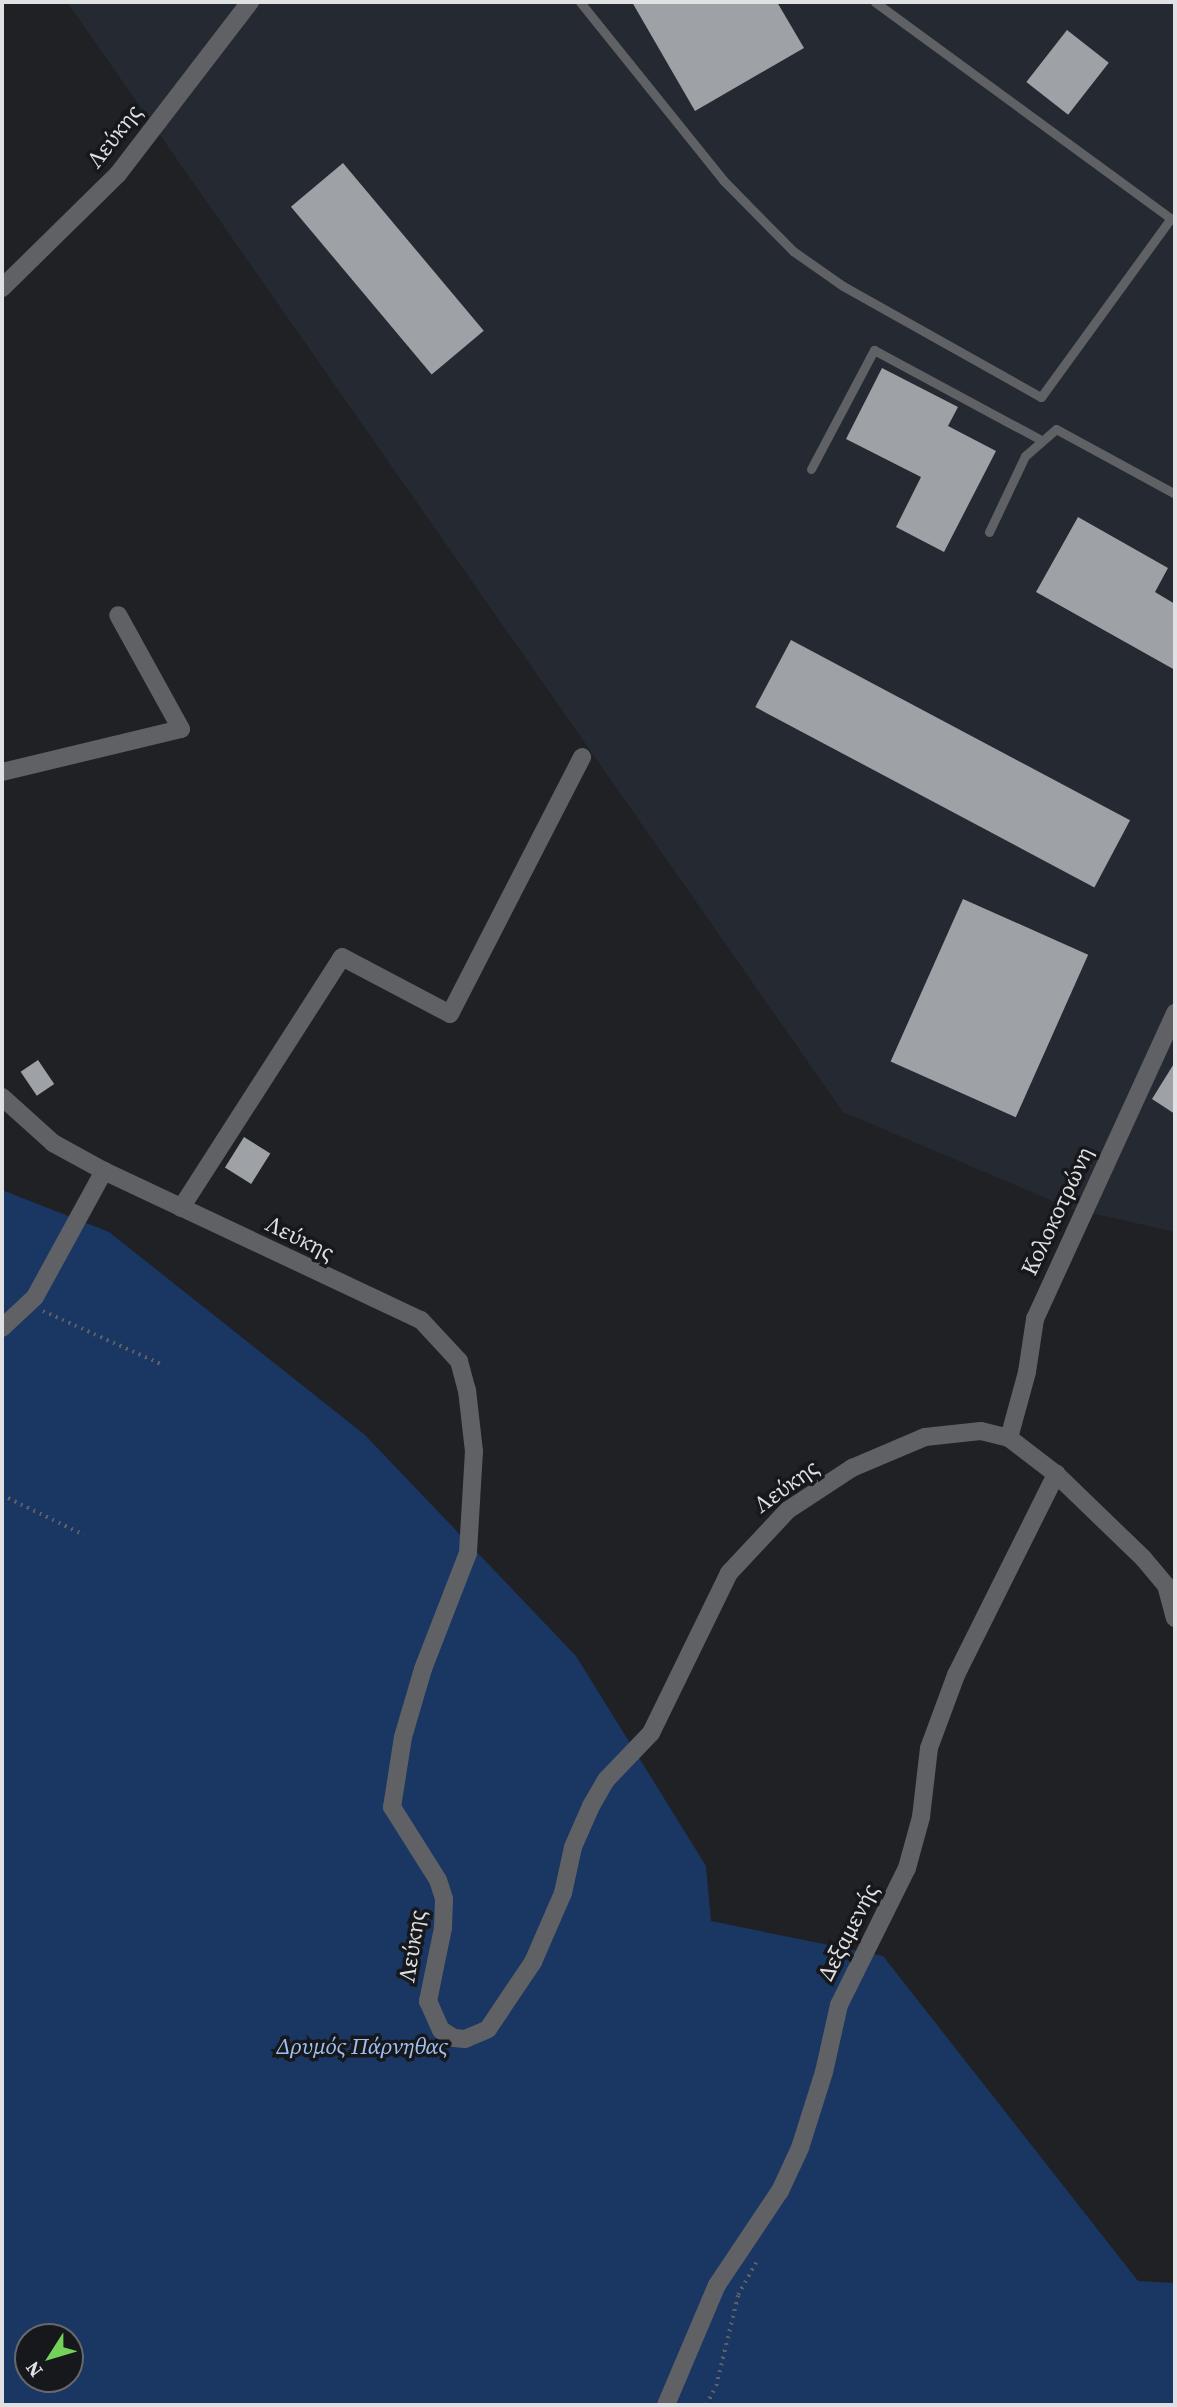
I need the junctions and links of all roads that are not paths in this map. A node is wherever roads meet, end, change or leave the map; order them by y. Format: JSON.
{"nodes":[{"id":1,"x":250,"y":2,"type":"edge"},
{"id":2,"x":580,"y":2,"type":"edge"},
{"id":3,"x":875,"y":2,"type":"edge"},
{"id":4,"x":1173,"y":220,"type":"edge"},
{"id":5,"x":2,"y":288,"type":"edge"},
{"id":6,"x":1040,"y":439,"type":"junction"},
{"id":7,"x":811,"y":468,"type":"dead end"},
{"id":8,"x":1175,"y":494,"type":"edge"},
{"id":9,"x":989,"y":532,"type":"dead end"},
{"id":10,"x":118,"y":615,"type":"dead end"},
{"id":11,"x":582,"y":757,"type":"dead end"},
{"id":12,"x":2,"y":772,"type":"edge"},
{"id":13,"x":1175,"y":1013,"type":"edge"},
{"id":14,"x":2,"y":1097,"type":"edge"},
{"id":15,"x":104,"y":1171,"type":"junction"},
{"id":16,"x":181,"y":1208,"type":"junction"},
{"id":17,"x":2,"y":1328,"type":"edge"},
{"id":18,"x":1009,"y":1438,"type":"junction"},
{"id":19,"x":1056,"y":1474,"type":"junction"},
{"id":20,"x":1175,"y":1619,"type":"edge"},
{"id":21,"x":666,"y":2405,"type":"edge"}],
"edges":[{"from":1,"to":5,"type":"street","name":"Λεύκης"},
{"from":2,"to":4,"type":"lane"},
{"from":3,"to":4,"type":"lane"},
{"from":6,"to":7,"type":"lane"},
{"from":6,"to":8,"type":"lane"},
{"from":6,"to":9,"type":"lane"},
{"from":10,"to":12,"type":"street"},
{"from":11,"to":16,"type":"street"},
{"from":13,"to":18,"type":"street","name":"Κολοκοτρώνη"},
{"from":14,"to":15,"type":"street","name":"Λεύκης"},
{"from":15,"to":16,"type":"street","name":"Λεύκης"},
{"from":15,"to":17,"type":"street"},
{"from":16,"to":18,"type":"street","name":"Λεύκης"},
{"from":18,"to":19,"type":"street","name":"Λεύκης"},
{"from":19,"to":20,"type":"street","name":"Λεύκης"},
{"from":19,"to":21,"type":"street","name":"Δεξαμενής"}]}
